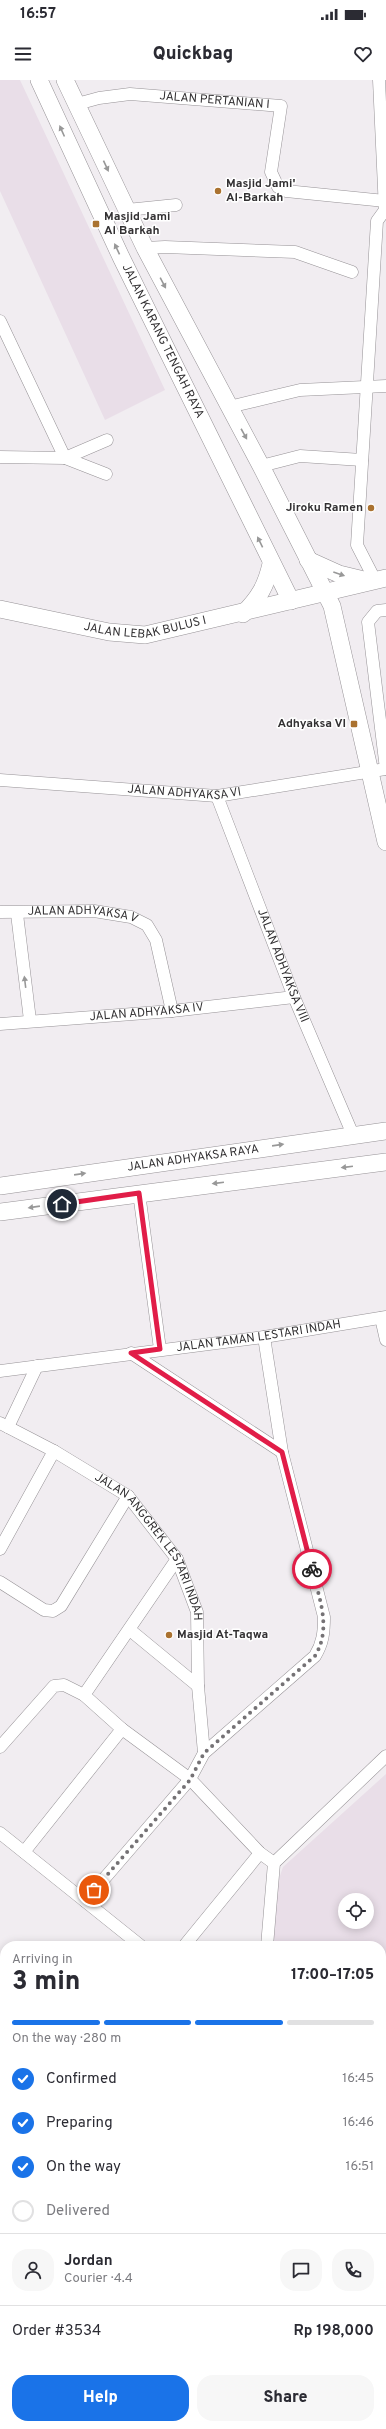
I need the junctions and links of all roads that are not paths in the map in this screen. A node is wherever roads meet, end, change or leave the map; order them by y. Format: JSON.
{"nodes":[{"id":1,"x":39,"y":80,"type":"edge"},
{"id":2,"x":65,"y":80,"type":"edge"},
{"id":3,"x":379,"y":80,"type":"edge"},
{"id":4,"x":77,"y":104,"type":"junction"},
{"id":5,"x":385,"y":201,"type":"junction"},
{"id":6,"x":176,"y":205,"type":"dead end"},
{"id":7,"x":127,"y":210,"type":"junction"},
{"id":8,"x":145,"y":248,"type":"junction"},
{"id":9,"x":352,"y":272,"type":"dead end"},
{"id":10,"x":0,"y":321,"type":"edge"},
{"id":11,"x":366,"y":386,"type":"junction"},
{"id":12,"x":386,"y":386,"type":"edge"},
{"id":13,"x":229,"y":407,"type":"junction"},
{"id":14,"x":106,"y":440,"type":"dead end"},
{"id":15,"x":89,"y":448,"type":"junction"},
{"id":16,"x":0,"y":457,"type":"edge"},
{"id":17,"x":65,"y":458,"type":"junction"},
{"id":18,"x":362,"y":460,"type":"junction"},
{"id":19,"x":261,"y":466,"type":"junction"},
{"id":20,"x":93,"y":468,"type":"junction"},
{"id":21,"x":106,"y":474,"type":"dead end"},
{"id":22,"x":308,"y":560,"type":"junction"},
{"id":23,"x":271,"y":564,"type":"junction"},
{"id":24,"x":378,"y":580,"type":"edge"},
{"id":25,"x":349,"y":588,"type":"junction"},
{"id":26,"x":325,"y":593,"type":"junction"},
{"id":27,"x":291,"y":601,"type":"junction"},
{"id":28,"x":0,"y":609,"type":"edge"},
{"id":29,"x":386,"y":610,"type":"edge"},
{"id":30,"x":243,"y":614,"type":"junction"},
{"id":31,"x":336,"y":618,"type":"junction"},
{"id":32,"x":386,"y":769,"type":"edge"},
{"id":33,"x":368,"y":770,"type":"junction"},
{"id":34,"x":0,"y":780,"type":"edge"},
{"id":35,"x":217,"y":796,"type":"junction"},
{"id":36,"x":386,"y":842,"type":"edge"},
{"id":37,"x":0,"y":912,"type":"edge"},
{"id":38,"x":17,"y":914,"type":"junction"},
{"id":39,"x":294,"y":997,"type":"junction"},
{"id":40,"x":172,"y":1011,"type":"junction"},
{"id":41,"x":30,"y":1020,"type":"junction"},
{"id":42,"x":0,"y":1024,"type":"edge"},
{"id":43,"x":386,"y":1131,"type":"edge"},
{"id":44,"x":353,"y":1135,"type":"junction"},
{"id":45,"x":386,"y":1162,"type":"edge"},
{"id":46,"x":0,"y":1186,"type":"edge"},
{"id":47,"x":139,"y":1193,"type":"junction"},
{"id":48,"x":0,"y":1212,"type":"edge"},
{"id":49,"x":384,"y":1318,"type":"edge"},
{"id":50,"x":264,"y":1338,"type":"junction"},
{"id":51,"x":386,"y":1340,"type":"edge"},
{"id":52,"x":160,"y":1349,"type":"junction"},
{"id":53,"x":131,"y":1353,"type":"junction"},
{"id":54,"x":37,"y":1366,"type":"junction"},
{"id":55,"x":0,"y":1371,"type":"edge"},
{"id":56,"x":4,"y":1425,"type":"edge"},
{"id":57,"x":54,"y":1451,"type":"junction"},
{"id":58,"x":282,"y":1452,"type":"junction"},
{"id":59,"x":128,"y":1496,"type":"junction"},
{"id":60,"x":0,"y":1549,"type":"edge"},
{"id":61,"x":177,"y":1559,"type":"junction"},
{"id":62,"x":0,"y":1582,"type":"edge"},
{"id":63,"x":130,"y":1630,"type":"junction"},
{"id":64,"x":198,"y":1686,"type":"junction"},
{"id":65,"x":84,"y":1695,"type":"junction"},
{"id":66,"x":122,"y":1729,"type":"junction"},
{"id":67,"x":0,"y":1747,"type":"edge"},
{"id":68,"x":204,"y":1753,"type":"junction"},
{"id":69,"x":386,"y":1756,"type":"edge"},
{"id":70,"x":190,"y":1780,"type":"junction"},
{"id":71,"x":0,"y":1833,"type":"edge"},
{"id":72,"x":24,"y":1852,"type":"junction"},
{"id":73,"x":260,"y":1853,"type":"junction"},
{"id":74,"x":274,"y":1863,"type":"junction"},
{"id":75,"x":85,"y":1901,"type":"junction"},
{"id":76,"x":135,"y":1941,"type":"edge"},
{"id":77,"x":188,"y":1941,"type":"edge"},
{"id":78,"x":267,"y":1941,"type":"edge"}],
"edges":[{"from":23,"to":1,"type":"main road","name":"JALAN KARANG TENGAH RAYA","one_way":true},
{"from":2,"to":4,"type":"main road"},
{"from":3,"to":5,"type":"street"},
{"from":4,"to":5,"type":"street","name":"JALAN PERTANIAN I"},
{"from":4,"to":7,"type":"main road","one_way":true},
{"from":5,"to":11,"type":"street"},
{"from":6,"to":7,"type":"street"},
{"from":7,"to":8,"type":"main road"},
{"from":8,"to":9,"type":"street"},
{"from":8,"to":13,"type":"main road","one_way":true},
{"from":10,"to":17,"type":"street"},
{"from":11,"to":12,"type":"street"},
{"from":11,"to":13,"type":"street"},
{"from":11,"to":18,"type":"street"},
{"from":13,"to":19,"type":"main road","one_way":true},
{"from":14,"to":15,"type":"street"},
{"from":15,"to":17,"type":"street"},
{"from":15,"to":20,"type":"street"},
{"from":16,"to":17,"type":"street"},
{"from":17,"to":20,"type":"street"},
{"from":18,"to":19,"type":"street"},
{"from":18,"to":24,"type":"street"},
{"from":19,"to":22,"type":"main road"},
{"from":20,"to":21,"type":"street"},
{"from":22,"to":24,"type":"main road","one_way":true},
{"from":22,"to":26,"type":"main road"},
{"from":23,"to":27,"type":"main road","name":"JALAN KARANG TENGAH RAYA"},
{"from":23,"to":30,"type":"main road"},
{"from":24,"to":25,"type":"main road","name":"JALAN LEBAK BULUS I"},
{"from":25,"to":26,"type":"main road","name":"JALAN LEBAK BULUS I"},
{"from":25,"to":31,"type":"main road"},
{"from":26,"to":27,"type":"main road","name":"JALAN LEBAK BULUS I"},
{"from":26,"to":31,"type":"main road"},
{"from":27,"to":30,"type":"main road","name":"JALAN LEBAK BULUS I"},
{"from":28,"to":30,"type":"main road","name":"JALAN LEBAK BULUS I"},
{"from":29,"to":32,"type":"street"},
{"from":31,"to":33,"type":"main road"},
{"from":32,"to":33,"type":"street","name":"JALAN ADHYAKSA VI"},
{"from":33,"to":35,"type":"street","name":"JALAN ADHYAKSA VI"},
{"from":33,"to":36,"type":"main road"},
{"from":34,"to":35,"type":"street","name":"JALAN ADHYAKSA VI"},
{"from":35,"to":39,"type":"street","name":"JALAN ADHYAKSA VIII"},
{"from":37,"to":38,"type":"street","name":"JALAN ADHYAKSA V"},
{"from":38,"to":40,"type":"street","name":"JALAN ADHYAKSA V"},
{"from":41,"to":38,"type":"street","one_way":true},
{"from":39,"to":40,"type":"street","name":"JALAN ADHYAKSA IV"},
{"from":39,"to":44,"type":"street","name":"JALAN ADHYAKSA VIII"},
{"from":40,"to":41,"type":"street","name":"JALAN ADHYAKSA IV"},
{"from":41,"to":42,"type":"street","name":"JALAN ADHYAKSA IV"},
{"from":43,"to":44,"type":"main road","name":"JALAN ADHYAKSA RAYA"},
{"from":46,"to":44,"type":"main road","name":"JALAN ADHYAKSA RAYA","one_way":true},
{"from":45,"to":47,"type":"main road","one_way":true},
{"from":47,"to":48,"type":"main road","one_way":true},
{"from":47,"to":52,"type":"street"},
{"from":49,"to":50,"type":"street","name":"JALAN TAMAN LESTARI INDAH"},
{"from":49,"to":51,"type":"street"},
{"from":50,"to":52,"type":"street","name":"JALAN TAMAN LESTARI INDAH"},
{"from":50,"to":58,"type":"street"},
{"from":52,"to":53,"type":"street","name":"JALAN TAMAN LESTARI INDAH"},
{"from":53,"to":54,"type":"street","name":"JALAN TAMAN LESTARI INDAH"},
{"from":53,"to":58,"type":"street"},
{"from":54,"to":55,"type":"street","name":"JALAN TAMAN LESTARI INDAH"},
{"from":54,"to":56,"type":"street"},
{"from":56,"to":57,"type":"street","name":"JALAN ANGGREK LESTARI INDAH"},
{"from":57,"to":59,"type":"street","name":"JALAN ANGGREK LESTARI INDAH"},
{"from":57,"to":60,"type":"street"},
{"from":58,"to":68,"type":"street"},
{"from":59,"to":61,"type":"street","name":"JALAN ANGGREK LESTARI INDAH"},
{"from":59,"to":62,"type":"street"},
{"from":61,"to":63,"type":"street"},
{"from":61,"to":64,"type":"street","name":"JALAN ANGGREK LESTARI INDAH"},
{"from":63,"to":64,"type":"street"},
{"from":63,"to":65,"type":"street"},
{"from":64,"to":68,"type":"street","name":"JALAN ANGGREK LESTARI INDAH"},
{"from":65,"to":66,"type":"street"},
{"from":65,"to":67,"type":"street"},
{"from":66,"to":70,"type":"street"},
{"from":66,"to":72,"type":"street"},
{"from":68,"to":70,"type":"street"},
{"from":69,"to":74,"type":"street"},
{"from":70,"to":73,"type":"street"},
{"from":70,"to":75,"type":"street"},
{"from":71,"to":72,"type":"street"},
{"from":72,"to":75,"type":"street"},
{"from":73,"to":74,"type":"street"},
{"from":73,"to":77,"type":"street"},
{"from":74,"to":78,"type":"street"},
{"from":75,"to":76,"type":"street"}]}
